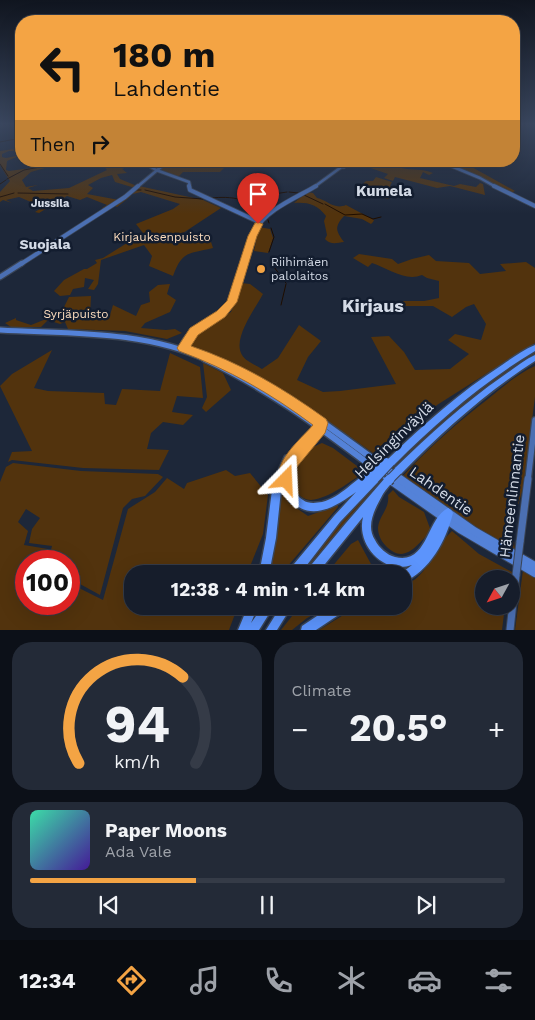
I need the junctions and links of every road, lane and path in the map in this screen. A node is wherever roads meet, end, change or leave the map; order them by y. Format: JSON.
{"nodes":[{"id":1,"x":151,"y":167,"type":"edge"},
{"id":2,"x":160,"y":167,"type":"edge"},
{"id":3,"x":342,"y":167,"type":"edge"},
{"id":4,"x":453,"y":167,"type":"edge"},
{"id":5,"x":156,"y":170,"type":"junction"},
{"id":6,"x":535,"y":206,"type":"edge"},
{"id":7,"x":279,"y":209,"type":"junction"},
{"id":8,"x":259,"y":221,"type":"junction"},
{"id":9,"x":252,"y":236,"type":"junction"},
{"id":10,"x":0,"y":277,"type":"edge"},
{"id":11,"x":0,"y":329,"type":"edge"},
{"id":12,"x":181,"y":348,"type":"junction"},
{"id":13,"x":535,"y":348,"type":"edge"},
{"id":14,"x":535,"y":358,"type":"edge"},
{"id":15,"x":535,"y":420,"type":"edge"},
{"id":16,"x":319,"y":426,"type":"junction"},
{"id":17,"x":373,"y":477,"type":"junction"},
{"id":18,"x":380,"y":491,"type":"junction"},
{"id":19,"x":445,"y":517,"type":"junction"},
{"id":20,"x":266,"y":565,"type":"edge"},
{"id":21,"x":300,"y":565,"type":"edge"},
{"id":22,"x":318,"y":565,"type":"edge"},
{"id":23,"x":535,"y":566,"type":"edge"},
{"id":24,"x":412,"y":572,"type":"edge"},
{"id":25,"x":535,"y":573,"type":"edge"},
{"id":26,"x":249,"y":615,"type":"edge"},
{"id":27,"x":263,"y":615,"type":"edge"},
{"id":28,"x":282,"y":615,"type":"edge"},
{"id":29,"x":328,"y":615,"type":"edge"},
{"id":30,"x":243,"y":630,"type":"edge"},
{"id":31,"x":253,"y":630,"type":"edge"},
{"id":32,"x":271,"y":630,"type":"edge"},
{"id":33,"x":306,"y":630,"type":"edge"},
{"id":34,"x":510,"y":630,"type":"edge"}],
"edges":[{"from":1,"to":5,"type":"street"},
{"from":2,"to":5,"type":"street"},
{"from":3,"to":7,"type":"street"},
{"from":4,"to":6,"type":"street"},
{"from":5,"to":8,"type":"street"},
{"from":5,"to":10,"type":"street"},
{"from":7,"to":8,"type":"street"},
{"from":7,"to":9,"type":"street"},
{"from":8,"to":9,"type":"street"},
{"from":9,"to":12,"type":"street"},
{"from":11,"to":12,"type":"main road","name":"Lahdentie"},
{"from":12,"to":16,"type":"main road","name":"Lahdentie"},
{"from":13,"to":17,"type":"highway","name":"Helsinginväylä","bridge":true},
{"from":14,"to":18,"type":"highway","name":"Helsinginväylä","bridge":true},
{"from":15,"to":34,"type":"street","name":"Hämeenlinnantie","bridge":true},
{"from":16,"to":17,"type":"highway"},
{"from":16,"to":19,"type":"main road","name":"Lahdentie"},
{"from":16,"to":20,"type":"highway"},
{"from":17,"to":21,"type":"highway","name":"Helsinginväylä"},
{"from":18,"to":19,"type":"highway"},
{"from":18,"to":22,"type":"highway","name":"Helsinginväylä"},
{"from":19,"to":23,"type":"main road","name":"Lahdentie"},
{"from":19,"to":24,"type":"highway"},
{"from":19,"to":25,"type":"main road","name":"Lahdentie"},
{"from":26,"to":30,"type":"highway"},
{"from":27,"to":31,"type":"highway"},
{"from":28,"to":32,"type":"highway"},
{"from":29,"to":33,"type":"highway"}]}
